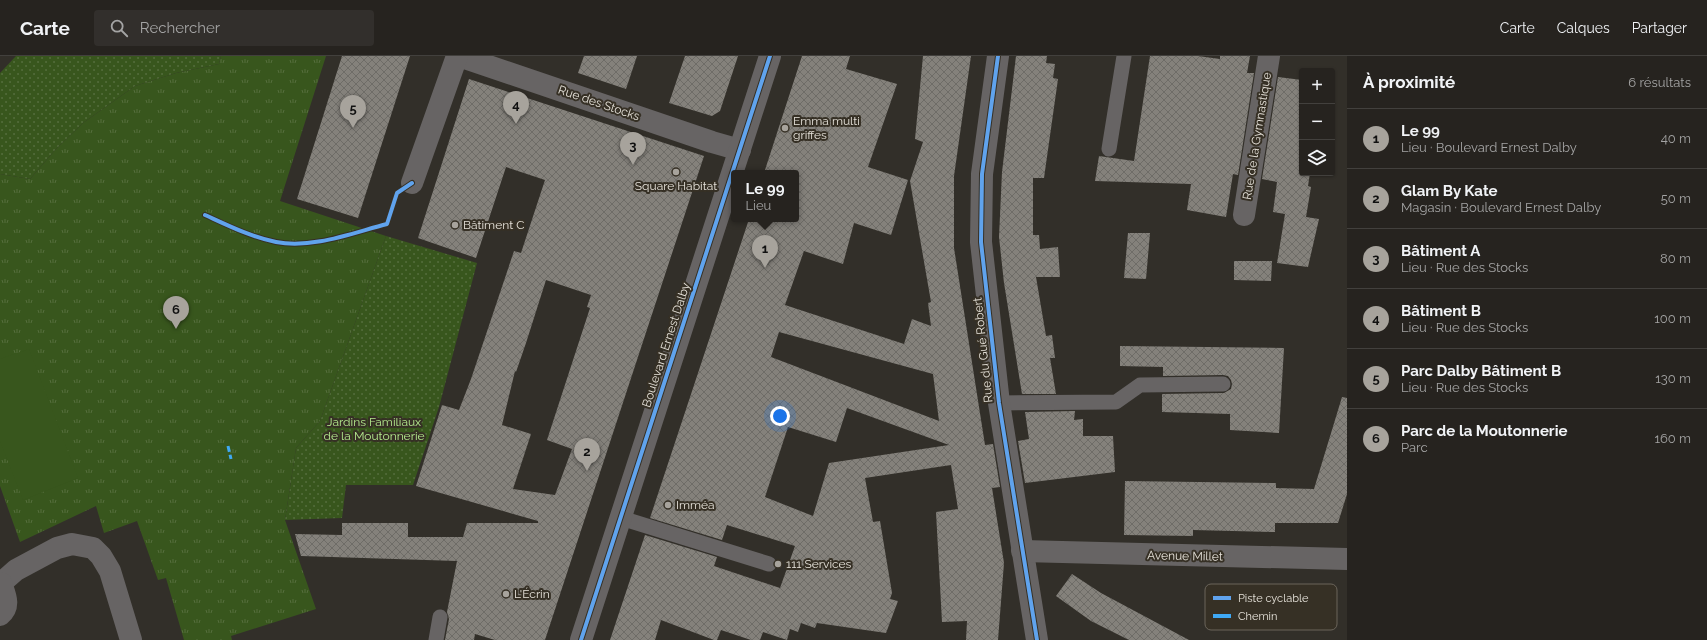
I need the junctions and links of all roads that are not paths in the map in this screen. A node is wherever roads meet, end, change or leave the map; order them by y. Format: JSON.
{"nodes":[{"id":1,"x":458,"y":56,"type":"edge"},
{"id":2,"x":770,"y":56,"type":"edge"},
{"id":3,"x":998,"y":56,"type":"edge"},
{"id":4,"x":1124,"y":56,"type":"edge"},
{"id":5,"x":1270,"y":56,"type":"edge"},
{"id":6,"x":1108,"y":149,"type":"dead end"},
{"id":7,"x":740,"y":150,"type":"junction"},
{"id":8,"x":734,"y":170,"type":"edge"},
{"id":9,"x":731,"y":178,"type":"edge"},
{"id":10,"x":412,"y":183,"type":"dead end"},
{"id":11,"x":1244,"y":216,"type":"dead end"},
{"id":12,"x":1223,"y":384,"type":"dead end"},
{"id":13,"x":999,"y":403,"type":"junction"},
{"id":14,"x":621,"y":518,"type":"junction"},
{"id":15,"x":1022,"y":551,"type":"junction"},
{"id":16,"x":1347,"y":559,"type":"edge"},
{"id":17,"x":769,"y":564,"type":"dead end"},
{"id":18,"x":1,"y":584,"type":"edge"},
{"id":19,"x":0,"y":615,"type":"edge"},
{"id":20,"x":440,"y":617,"type":"dead end"},
{"id":21,"x":131,"y":640,"type":"edge"},
{"id":22,"x":436,"y":640,"type":"edge"},
{"id":23,"x":581,"y":640,"type":"edge"},
{"id":24,"x":1037,"y":640,"type":"edge"}],
"edges":[{"from":1,"to":7,"type":"street","name":"Rue des Stocks"},
{"from":1,"to":10,"type":"street","name":"Rue des Stocks"},
{"from":2,"to":7,"type":"street","name":"Boulevard Ernest Dalby"},
{"from":3,"to":13,"type":"street","name":"Rue du Gué Robert"},
{"from":4,"to":6,"type":"lane"},
{"from":5,"to":11,"type":"street","name":"Rue de la Gymnastique"},
{"from":7,"to":8,"type":"street","name":"Boulevard Ernest Dalby"},
{"from":9,"to":14,"type":"street","name":"Boulevard Ernest Dalby"},
{"from":12,"to":13,"type":"lane"},
{"from":13,"to":15,"type":"street","name":"Rue du Gué Robert"},
{"from":14,"to":17,"type":"lane"},
{"from":14,"to":23,"type":"street","name":"Boulevard Ernest Dalby"},
{"from":15,"to":16,"type":"street","name":"Avenue Millet"},
{"from":15,"to":24,"type":"street","name":"Rue du Gué Robert"},
{"from":18,"to":19,"type":"street"},
{"from":18,"to":21,"type":"street"},
{"from":20,"to":22,"type":"lane"}]}
